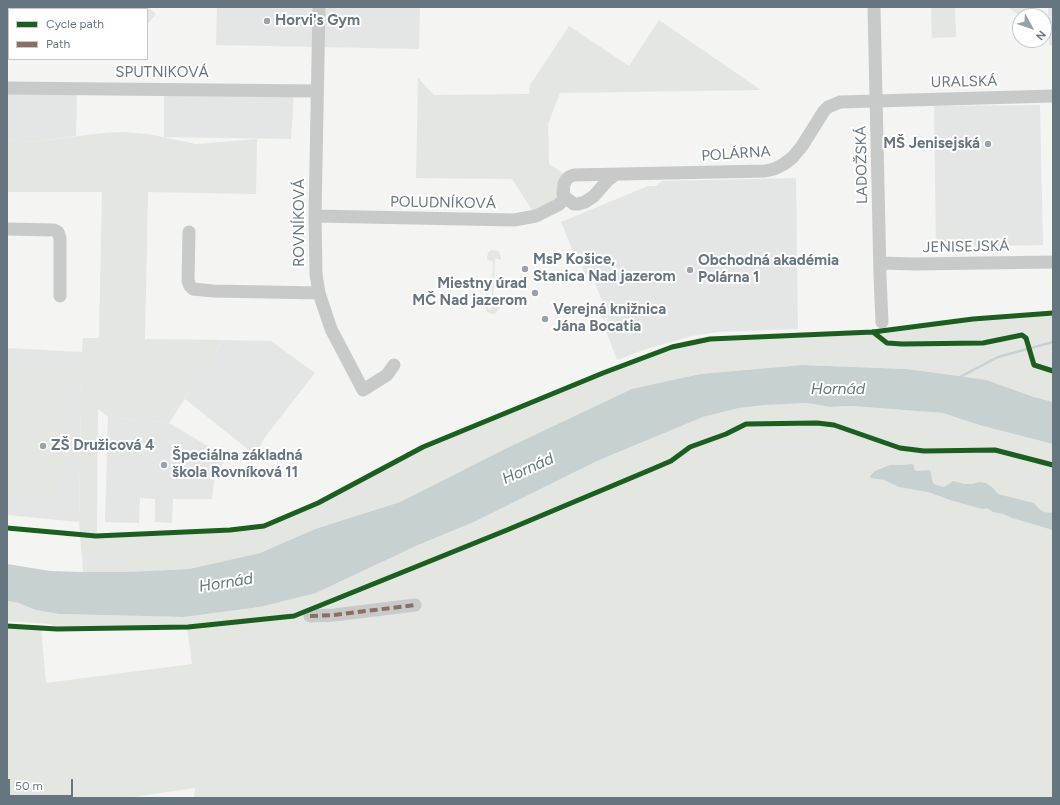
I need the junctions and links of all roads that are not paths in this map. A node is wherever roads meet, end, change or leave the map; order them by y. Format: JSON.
{"nodes":[{"id":1,"x":319,"y":7,"type":"edge"},
{"id":2,"x":874,"y":7,"type":"edge"},
{"id":3,"x":7,"y":88,"type":"edge"},
{"id":4,"x":317,"y":91,"type":"junction"},
{"id":5,"x":1053,"y":96,"type":"edge"},
{"id":6,"x":876,"y":101,"type":"junction"},
{"id":7,"x":615,"y":174,"type":"junction"},
{"id":8,"x":566,"y":198,"type":"junction"},
{"id":9,"x":315,"y":216,"type":"junction"},
{"id":10,"x":7,"y":229,"type":"edge"},
{"id":11,"x":189,"y":232,"type":"dead end"},
{"id":12,"x":1053,"y":262,"type":"edge"},
{"id":13,"x":880,"y":263,"type":"junction"},
{"id":14,"x":319,"y":292,"type":"junction"},
{"id":15,"x":60,"y":296,"type":"dead end"},
{"id":16,"x":882,"y":322,"type":"dead end"},
{"id":17,"x":394,"y":365,"type":"dead end"},
{"id":18,"x":415,"y":605,"type":"dead end"},
{"id":19,"x":310,"y":616,"type":"dead end"}],
"edges":[{"from":1,"to":4,"type":"street","name":"ROVNÍKOVÁ"},
{"from":2,"to":6,"type":"street","name":"LADOŽSKÁ"},
{"from":3,"to":4,"type":"street","name":"SPUTNIKOVÁ"},
{"from":4,"to":9,"type":"street","name":"ROVNÍKOVÁ"},
{"from":5,"to":6,"type":"street","name":"URALSKÁ"},
{"from":6,"to":7,"type":"street","name":"POLÁRNA"},
{"from":6,"to":13,"type":"street","name":"LADOŽSKÁ"},
{"from":7,"to":8,"type":"street"},
{"from":7,"to":8,"type":"street","name":"POLÁRNA"},
{"from":8,"to":9,"type":"street","name":"POLUDNÍKOVÁ"},
{"from":9,"to":14,"type":"street","name":"ROVNÍKOVÁ"},
{"from":10,"to":15,"type":"street"},
{"from":11,"to":14,"type":"street"},
{"from":12,"to":13,"type":"street","name":"JENISEJSKÁ"},
{"from":13,"to":16,"type":"street","name":"LADOŽSKÁ"},
{"from":14,"to":17,"type":"street","name":"ROVNÍKOVÁ"},
{"from":18,"to":19,"type":"street"}]}
